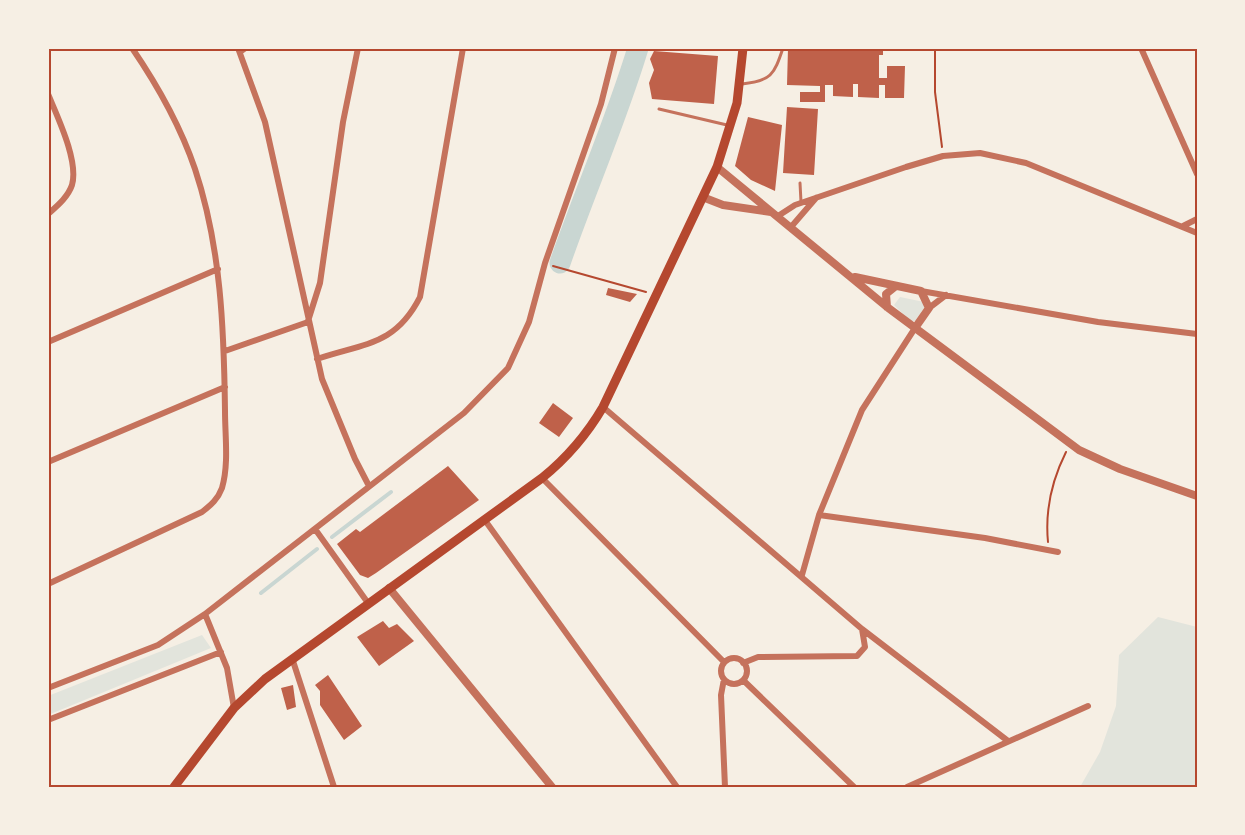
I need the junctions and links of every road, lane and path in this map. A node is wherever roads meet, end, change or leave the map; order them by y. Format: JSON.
{"nodes":[{"id":1,"x":132,"y":48,"type":"edge"},
{"id":2,"x":248,"y":48,"type":"edge"},
{"id":3,"x":358,"y":48,"type":"edge"},
{"id":4,"x":463,"y":48,"type":"edge"},
{"id":5,"x":615,"y":48,"type":"edge"},
{"id":6,"x":743,"y":48,"type":"edge"},
{"id":7,"x":783,"y":48,"type":"edge"},
{"id":8,"x":935,"y":48,"type":"edge"},
{"id":9,"x":1141,"y":48,"type":"edge"},
{"id":10,"x":239,"y":51,"type":"edge"},
{"id":11,"x":740,"y":85,"type":"junction"},
{"id":12,"x":48,"y":93,"type":"edge"},
{"id":13,"x":659,"y":109,"type":"dead end"},
{"id":14,"x":732,"y":126,"type":"junction"},
{"id":15,"x":943,"y":156,"type":"junction"},
{"id":16,"x":717,"y":167,"type":"junction"},
{"id":17,"x":1197,"y":174,"type":"edge"},
{"id":18,"x":800,"y":183,"type":"dead end"},
{"id":19,"x":705,"y":198,"type":"junction"},
{"id":20,"x":817,"y":198,"type":"junction"},
{"id":21,"x":801,"y":203,"type":"junction"},
{"id":22,"x":48,"y":214,"type":"edge"},
{"id":23,"x":775,"y":214,"type":"junction"},
{"id":24,"x":1197,"y":219,"type":"edge"},
{"id":25,"x":791,"y":226,"type":"junction"},
{"id":26,"x":1183,"y":226,"type":"junction"},
{"id":27,"x":1197,"y":233,"type":"edge"},
{"id":28,"x":545,"y":263,"type":"junction"},
{"id":29,"x":218,"y":269,"type":"junction"},
{"id":30,"x":853,"y":277,"type":"junction"},
{"id":31,"x":896,"y":286,"type":"junction"},
{"id":32,"x":921,"y":291,"type":"junction"},
{"id":33,"x":946,"y":295,"type":"junction"},
{"id":34,"x":657,"y":296,"type":"junction"},
{"id":35,"x":887,"y":307,"type":"junction"},
{"id":36,"x":929,"y":308,"type":"junction"},
{"id":37,"x":308,"y":322,"type":"junction"},
{"id":38,"x":915,"y":328,"type":"junction"},
{"id":39,"x":1197,"y":334,"type":"edge"},
{"id":40,"x":48,"y":342,"type":"edge"},
{"id":41,"x":225,"y":351,"type":"junction"},
{"id":42,"x":317,"y":360,"type":"junction"},
{"id":43,"x":225,"y":387,"type":"junction"},
{"id":44,"x":603,"y":407,"type":"junction"},
{"id":45,"x":1070,"y":444,"type":"junction"},
{"id":46,"x":48,"y":462,"type":"edge"},
{"id":47,"x":542,"y":478,"type":"junction"},
{"id":48,"x":369,"y":486,"type":"junction"},
{"id":49,"x":1197,"y":496,"type":"edge"},
{"id":50,"x":819,"y":515,"type":"junction"},
{"id":51,"x":484,"y":519,"type":"junction"},
{"id":52,"x":315,"y":529,"type":"junction"},
{"id":53,"x":1049,"y":550,"type":"junction"},
{"id":54,"x":1058,"y":552,"type":"dead end"},
{"id":55,"x":802,"y":575,"type":"junction"},
{"id":56,"x":48,"y":584,"type":"edge"},
{"id":57,"x":389,"y":588,"type":"junction"},
{"id":58,"x":368,"y":603,"type":"junction"},
{"id":59,"x":206,"y":614,"type":"junction"},
{"id":60,"x":862,"y":629,"type":"junction"},
{"id":61,"x":221,"y":652,"type":"junction"},
{"id":62,"x":292,"y":657,"type":"junction"},
{"id":63,"x":724,"y":662,"type":"junction"},
{"id":64,"x":743,"y":663,"type":"junction"},
{"id":65,"x":724,"y":679,"type":"junction"},
{"id":66,"x":743,"y":680,"type":"junction"},
{"id":67,"x":48,"y":688,"type":"edge"},
{"id":68,"x":1088,"y":706,"type":"dead end"},
{"id":69,"x":234,"y":708,"type":"junction"},
{"id":70,"x":48,"y":720,"type":"edge"},
{"id":71,"x":1008,"y":741,"type":"junction"},
{"id":72,"x":174,"y":787,"type":"edge"},
{"id":73,"x":334,"y":787,"type":"edge"},
{"id":74,"x":552,"y":787,"type":"edge"},
{"id":75,"x":677,"y":787,"type":"edge"},
{"id":76,"x":725,"y":787,"type":"edge"},
{"id":77,"x":854,"y":787,"type":"edge"},
{"id":78,"x":907,"y":787,"type":"edge"}],
"edges":[{"from":1,"to":29,"type":"street"},
{"from":2,"to":10,"type":"lane"},
{"from":3,"to":37,"type":"street"},
{"from":4,"to":42,"type":"street"},
{"from":5,"to":28,"type":"street"},
{"from":6,"to":11,"type":"main road"},
{"from":7,"to":11,"type":"lane"},
{"from":8,"to":15,"type":"path"},
{"from":9,"to":17,"type":"street"},
{"from":10,"to":37,"type":"street"},
{"from":11,"to":14,"type":"main road"},
{"from":12,"to":22,"type":"street"},
{"from":13,"to":14,"type":"lane"},
{"from":14,"to":16,"type":"main road"},
{"from":15,"to":20,"type":"street"},
{"from":15,"to":26,"type":"street"},
{"from":16,"to":19,"type":"main road"},
{"from":16,"to":23,"type":"street"},
{"from":18,"to":21,"type":"lane"},
{"from":19,"to":23,"type":"street"},
{"from":19,"to":34,"type":"main road"},
{"from":20,"to":21,"type":"street"},
{"from":20,"to":25,"type":"street"},
{"from":21,"to":23,"type":"street"},
{"from":23,"to":25,"type":"street"},
{"from":24,"to":26,"type":"street"},
{"from":25,"to":30,"type":"street"},
{"from":26,"to":27,"type":"street"},
{"from":28,"to":34,"type":"path"},
{"from":28,"to":48,"type":"street"},
{"from":29,"to":40,"type":"street"},
{"from":29,"to":41,"type":"street"},
{"from":30,"to":31,"type":"street"},
{"from":30,"to":35,"type":"street"},
{"from":31,"to":32,"type":"street"},
{"from":31,"to":35,"type":"street"},
{"from":32,"to":33,"type":"street"},
{"from":32,"to":36,"type":"street"},
{"from":33,"to":36,"type":"street"},
{"from":33,"to":39,"type":"street"},
{"from":34,"to":44,"type":"main road"},
{"from":35,"to":38,"type":"street"},
{"from":36,"to":38,"type":"street"},
{"from":37,"to":41,"type":"street"},
{"from":37,"to":42,"type":"street"},
{"from":38,"to":45,"type":"street"},
{"from":38,"to":50,"type":"street"},
{"from":41,"to":43,"type":"street"},
{"from":42,"to":48,"type":"street"},
{"from":43,"to":46,"type":"street"},
{"from":43,"to":56,"type":"street"},
{"from":44,"to":47,"type":"main road"},
{"from":44,"to":55,"type":"street"},
{"from":45,"to":49,"type":"street"},
{"from":45,"to":53,"type":"path"},
{"from":47,"to":51,"type":"main road"},
{"from":47,"to":63,"type":"street"},
{"from":48,"to":52,"type":"street"},
{"from":50,"to":53,"type":"street"},
{"from":50,"to":55,"type":"street"},
{"from":51,"to":57,"type":"main road"},
{"from":51,"to":75,"type":"street"},
{"from":52,"to":58,"type":"street"},
{"from":52,"to":59,"type":"street"},
{"from":53,"to":54,"type":"street"},
{"from":55,"to":60,"type":"street"},
{"from":57,"to":58,"type":"main road"},
{"from":57,"to":74,"type":"street"},
{"from":58,"to":62,"type":"main road"},
{"from":59,"to":61,"type":"street"},
{"from":59,"to":67,"type":"street"},
{"from":60,"to":64,"type":"street"},
{"from":60,"to":71,"type":"street"},
{"from":61,"to":69,"type":"street"},
{"from":61,"to":70,"type":"street"},
{"from":62,"to":69,"type":"main road"},
{"from":62,"to":73,"type":"street"},
{"from":63,"to":64,"type":"street"},
{"from":63,"to":65,"type":"street"},
{"from":64,"to":66,"type":"street"},
{"from":65,"to":66,"type":"street"},
{"from":65,"to":76,"type":"street"},
{"from":66,"to":77,"type":"street"},
{"from":68,"to":71,"type":"street"},
{"from":69,"to":72,"type":"main road"},
{"from":71,"to":78,"type":"street"}]}
